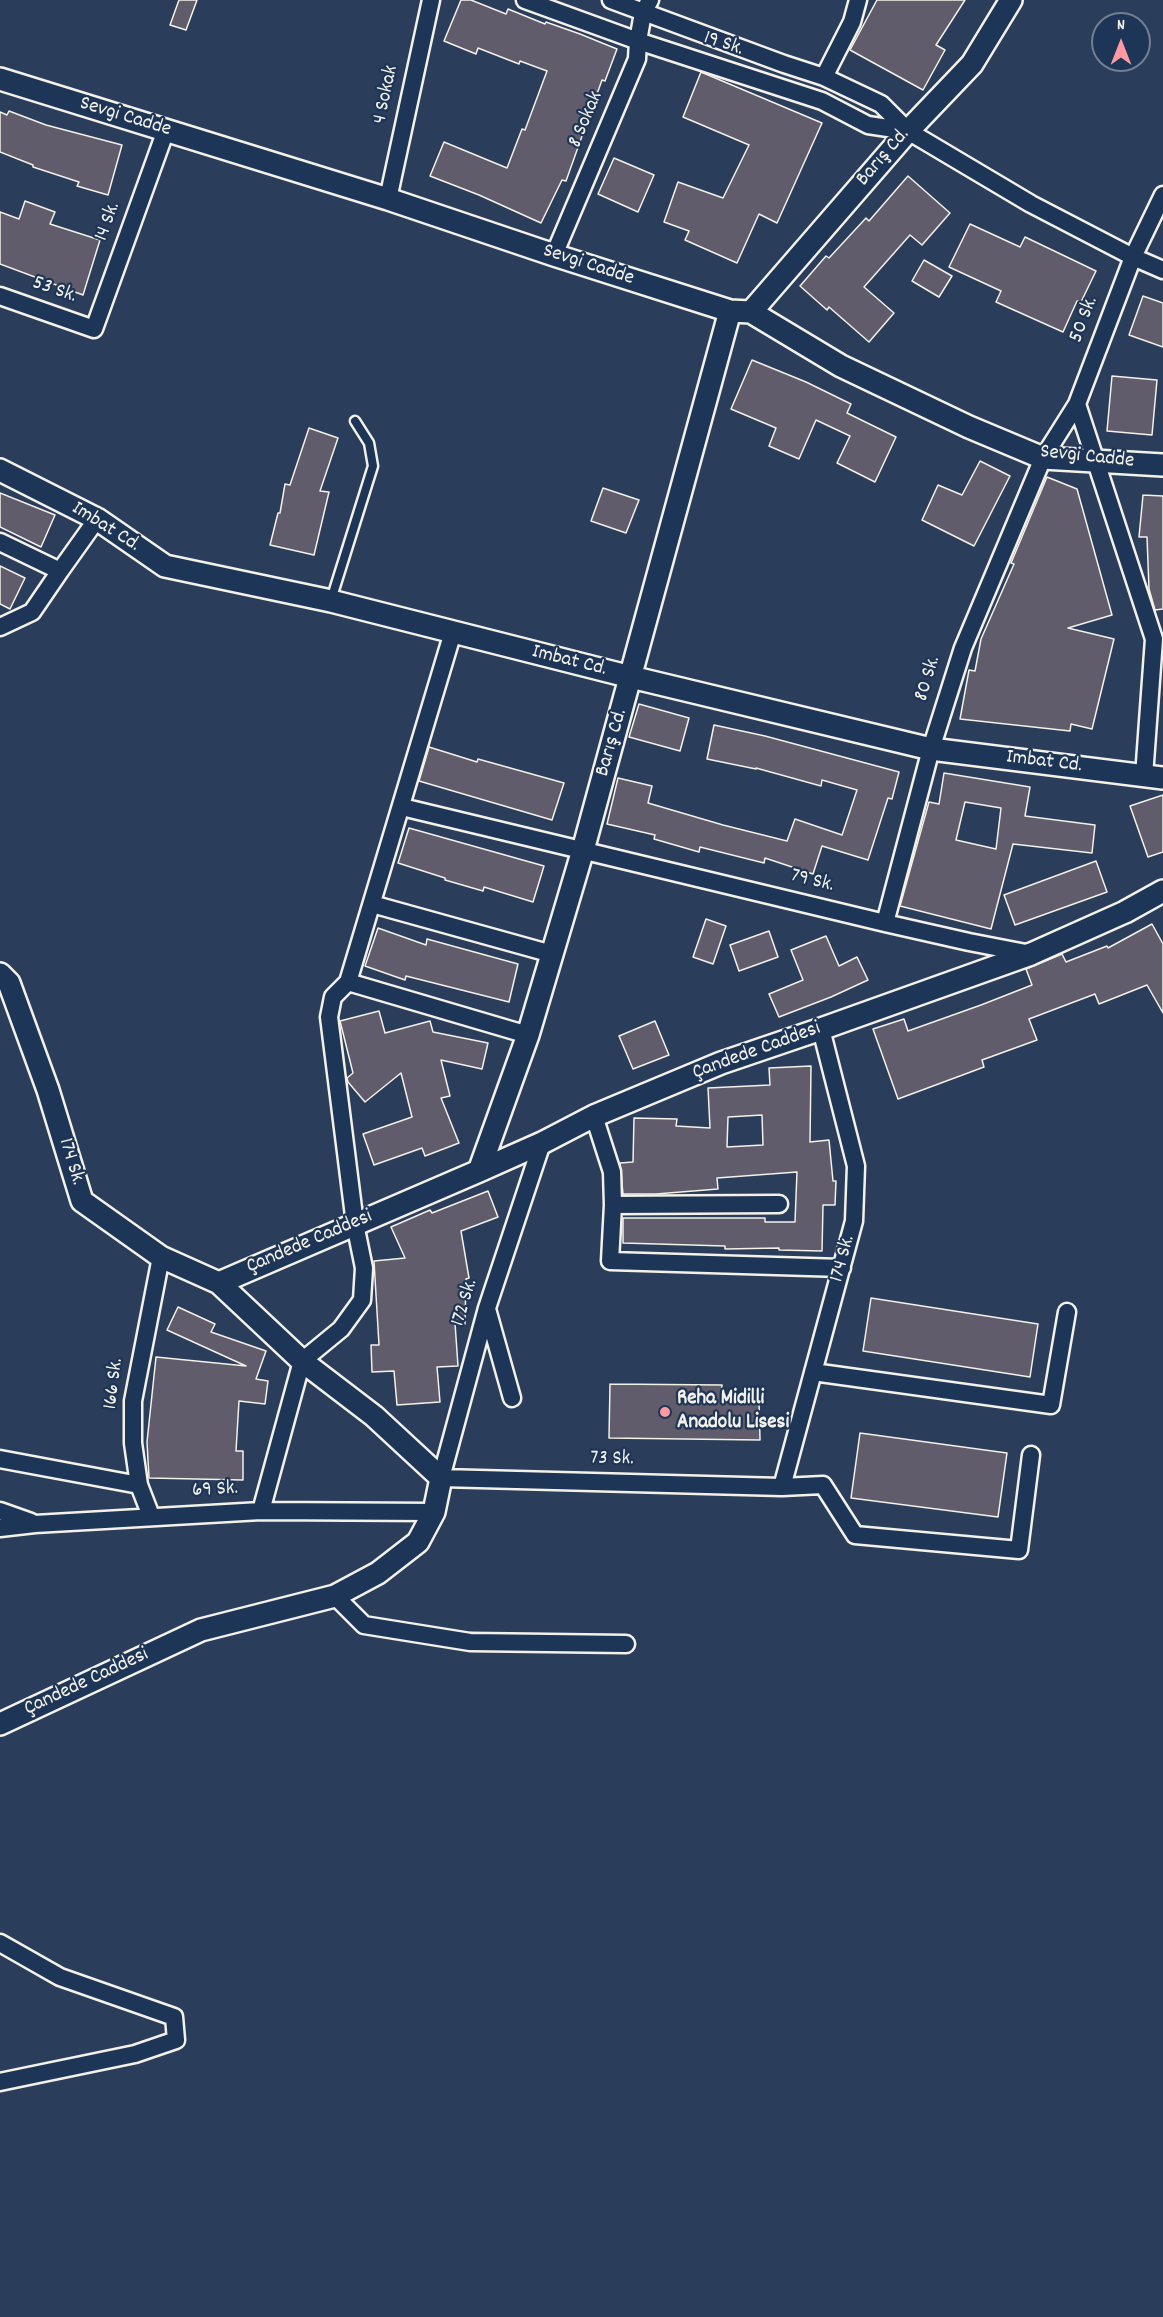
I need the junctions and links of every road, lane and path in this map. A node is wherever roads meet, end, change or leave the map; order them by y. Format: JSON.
{"nodes":[{"id":1,"x":430,"y":0,"type":"edge"},
{"id":2,"x":525,"y":0,"type":"edge"},
{"id":3,"x":611,"y":0,"type":"edge"},
{"id":4,"x":858,"y":0,"type":"edge"},
{"id":5,"x":1011,"y":0,"type":"edge"},
{"id":6,"x":647,"y":7,"type":"edge"},
{"id":7,"x":638,"y":41,"type":"junction"},
{"id":8,"x":824,"y":77,"type":"junction"},
{"id":9,"x":0,"y":79,"type":"edge"},
{"id":10,"x":166,"y":130,"type":"junction"},
{"id":11,"x":908,"y":130,"type":"junction"},
{"id":12,"x":1163,"y":195,"type":"edge"},
{"id":13,"x":388,"y":199,"type":"junction"},
{"id":14,"x":554,"y":255,"type":"junction"},
{"id":15,"x":1133,"y":257,"type":"junction"},
{"id":16,"x":1163,"y":270,"type":"edge"},
{"id":17,"x":0,"y":296,"type":"edge"},
{"id":18,"x":741,"y":312,"type":"junction"},
{"id":19,"x":94,"y":328,"type":"joint"},
{"id":20,"x":1077,"y":404,"type":"junction"},
{"id":21,"x":356,"y":421,"type":"dead end"},
{"id":22,"x":1043,"y":458,"type":"junction"},
{"id":23,"x":1098,"y":462,"type":"junction"},
{"id":24,"x":1163,"y":465,"type":"edge"},
{"id":25,"x":0,"y":470,"type":"edge"},
{"id":26,"x":97,"y":519,"type":"junction"},
{"id":27,"x":0,"y":542,"type":"edge"},
{"id":28,"x":60,"y":571,"type":"junction"},
{"id":29,"x":331,"y":601,"type":"junction"},
{"id":30,"x":0,"y":627,"type":"edge"},
{"id":31,"x":453,"y":633,"type":"junction"},
{"id":32,"x":1158,"y":639,"type":"edge"},
{"id":33,"x":631,"y":677,"type":"junction"},
{"id":34,"x":931,"y":749,"type":"junction"},
{"id":35,"x":1153,"y":777,"type":"edge"},
{"id":36,"x":402,"y":807,"type":"junction"},
{"id":37,"x":583,"y":850,"type":"junction"},
{"id":38,"x":1163,"y":891,"type":"edge"},
{"id":39,"x":372,"y":904,"type":"junction"},
{"id":40,"x":885,"y":923,"type":"junction"},
{"id":41,"x":552,"y":954,"type":"junction"},
{"id":42,"x":1031,"y":954,"type":"junction"},
{"id":43,"x":0,"y":974,"type":"edge"},
{"id":44,"x":348,"y":982,"type":"junction"},
{"id":45,"x":821,"y":1029,"type":"junction"},
{"id":46,"x":528,"y":1035,"type":"junction"},
{"id":47,"x":594,"y":1116,"type":"junction"},
{"id":48,"x":542,"y":1143,"type":"junction"},
{"id":49,"x":480,"y":1171,"type":"junction"},
{"id":50,"x":779,"y":1204,"type":"dead end"},
{"id":51,"x":613,"y":1205,"type":"junction"},
{"id":52,"x":354,"y":1224,"type":"junction"},
{"id":53,"x":161,"y":1257,"type":"junction"},
{"id":54,"x":842,"y":1268,"type":"junction"},
{"id":55,"x":219,"y":1283,"type":"junction"},
{"id":56,"x":487,"y":1308,"type":"junction"},
{"id":57,"x":1067,"y":1312,"type":"dead end"},
{"id":58,"x":302,"y":1361,"type":"junction"},
{"id":59,"x":813,"y":1372,"type":"junction"},
{"id":60,"x":512,"y":1398,"type":"dead end"},
{"id":61,"x":1031,"y":1455,"type":"dead end"},
{"id":62,"x":0,"y":1459,"type":"edge"},
{"id":63,"x":441,"y":1478,"type":"junction"},
{"id":64,"x":139,"y":1485,"type":"junction"},
{"id":65,"x":782,"y":1487,"type":"junction"},
{"id":66,"x":0,"y":1510,"type":"edge"},
{"id":67,"x":261,"y":1511,"type":"junction"},
{"id":68,"x":434,"y":1512,"type":"junction"},
{"id":69,"x":151,"y":1516,"type":"junction"},
{"id":70,"x":35,"y":1524,"type":"junction"},
{"id":71,"x":0,"y":1528,"type":"edge"},
{"id":72,"x":335,"y":1596,"type":"junction"},
{"id":73,"x":626,"y":1644,"type":"dead end"},
{"id":74,"x":0,"y":1724,"type":"edge"},
{"id":75,"x":0,"y":1943,"type":"edge"},
{"id":76,"x":0,"y":2082,"type":"edge"}],
"edges":[{"from":1,"to":13,"type":"street","name":"4 Sokak"},
{"from":2,"to":7,"type":"street","name":"19 Sk."},
{"from":3,"to":6,"type":"street","name":"19 Sk."},
{"from":4,"to":8,"type":"street"},
{"from":5,"to":11,"type":"street","name":"Barış Cd."},
{"from":6,"to":7,"type":"street","name":"8 Sokak"},
{"from":6,"to":8,"type":"street","name":"19 Sk."},
{"from":7,"to":11,"type":"street","name":"19 Sk."},
{"from":7,"to":14,"type":"street","name":"8 Sokak"},
{"from":8,"to":11,"type":"street","name":"19 Sk."},
{"from":9,"to":10,"type":"street","name":"Sevgi Cadde"},
{"from":10,"to":13,"type":"street","name":"Sevgi Cadde"},
{"from":10,"to":19,"type":"street","name":"14 Sk."},
{"from":11,"to":15,"type":"street","name":"19 Sk."},
{"from":11,"to":18,"type":"street","name":"Barış Cd."},
{"from":12,"to":15,"type":"street","name":"50 Sk."},
{"from":13,"to":14,"type":"street","name":"Sevgi Cadde"},
{"from":14,"to":18,"type":"street","name":"Sevgi Cadde"},
{"from":15,"to":16,"type":"street","name":"19 Sk."},
{"from":15,"to":20,"type":"street","name":"50 Sk."},
{"from":17,"to":19,"type":"street","name":"53 Sk."},
{"from":18,"to":22,"type":"street","name":"Sevgi Cadde"},
{"from":18,"to":33,"type":"street","name":"Barış Cd."},
{"from":20,"to":22,"type":"street","name":"50 Sk."},
{"from":20,"to":23,"type":"street"},
{"from":21,"to":29,"type":"lane"},
{"from":22,"to":23,"type":"street","name":"Sevgi Cadde"},
{"from":22,"to":34,"type":"street","name":"80 Sk."},
{"from":23,"to":24,"type":"street","name":"Sevgi Cadde"},
{"from":23,"to":32,"type":"street"},
{"from":25,"to":26,"type":"street","name":"Imbat Cd."},
{"from":26,"to":28,"type":"street"},
{"from":26,"to":29,"type":"street","name":"Imbat Cd."},
{"from":27,"to":28,"type":"street"},
{"from":28,"to":30,"type":"street"},
{"from":29,"to":31,"type":"street","name":"Imbat Cd."},
{"from":31,"to":33,"type":"street","name":"Imbat Cd."},
{"from":31,"to":36,"type":"street"},
{"from":32,"to":35,"type":"street"},
{"from":33,"to":34,"type":"street","name":"Imbat Cd."},
{"from":33,"to":37,"type":"street","name":"Barış Cd."},
{"from":34,"to":35,"type":"street","name":"Imbat Cd."},
{"from":34,"to":40,"type":"street","name":"80 Sk."},
{"from":36,"to":37,"type":"street","name":"79 Sk."},
{"from":36,"to":39,"type":"street"},
{"from":37,"to":40,"type":"street","name":"79 Sk."},
{"from":37,"to":41,"type":"street","name":"Barış Cd."},
{"from":38,"to":42,"type":"street","name":"Çandede Caddesi"},
{"from":39,"to":41,"type":"street"},
{"from":39,"to":44,"type":"street"},
{"from":40,"to":42,"type":"street","name":"79 Sk."},
{"from":41,"to":46,"type":"street","name":"Barış Cd."},
{"from":42,"to":45,"type":"street","name":"Çandede Caddesi"},
{"from":43,"to":53,"type":"street","name":"174 Sk."},
{"from":44,"to":46,"type":"street"},
{"from":44,"to":52,"type":"street"},
{"from":45,"to":47,"type":"street","name":"Çandede Caddesi"},
{"from":45,"to":54,"type":"street","name":"174 Sk."},
{"from":46,"to":49,"type":"street","name":"Barış Cd."},
{"from":47,"to":48,"type":"street","name":"Çandede Caddesi"},
{"from":47,"to":51,"type":"street"},
{"from":48,"to":49,"type":"street","name":"Çandede Caddesi"},
{"from":48,"to":56,"type":"street","name":"172 Sk."},
{"from":49,"to":52,"type":"street","name":"Çandede Caddesi"},
{"from":50,"to":51,"type":"street"},
{"from":51,"to":54,"type":"street"},
{"from":52,"to":55,"type":"street","name":"Çandede Caddesi"},
{"from":52,"to":58,"type":"street"},
{"from":53,"to":55,"type":"street","name":"174 Sk."},
{"from":53,"to":64,"type":"street","name":"166 Sk."},
{"from":54,"to":59,"type":"street","name":"174 Sk."},
{"from":55,"to":58,"type":"street","name":"Çandede Caddesi"},
{"from":56,"to":60,"type":"street"},
{"from":56,"to":63,"type":"street","name":"172 Sk."},
{"from":57,"to":59,"type":"street"},
{"from":58,"to":63,"type":"street","name":"Çandede Caddesi"},
{"from":58,"to":67,"type":"street"},
{"from":59,"to":65,"type":"street","name":"174 Sk."},
{"from":61,"to":65,"type":"street","name":"73 Sk."},
{"from":62,"to":64,"type":"street"},
{"from":63,"to":65,"type":"street","name":"73 Sk."},
{"from":63,"to":68,"type":"street","name":"Çandede Caddesi"},
{"from":64,"to":69,"type":"street","name":"166 Sk."},
{"from":66,"to":70,"type":"street"},
{"from":67,"to":68,"type":"street","name":"69 Sk."},
{"from":67,"to":69,"type":"street","name":"69 Sk."},
{"from":68,"to":72,"type":"street","name":"Çandede Caddesi"},
{"from":69,"to":70,"type":"street","name":"69 Sk."},
{"from":70,"to":71,"type":"street","name":"69 Sk."},
{"from":72,"to":73,"type":"street"},
{"from":72,"to":74,"type":"street","name":"Çandede Caddesi"},
{"from":75,"to":76,"type":"street"}]}
